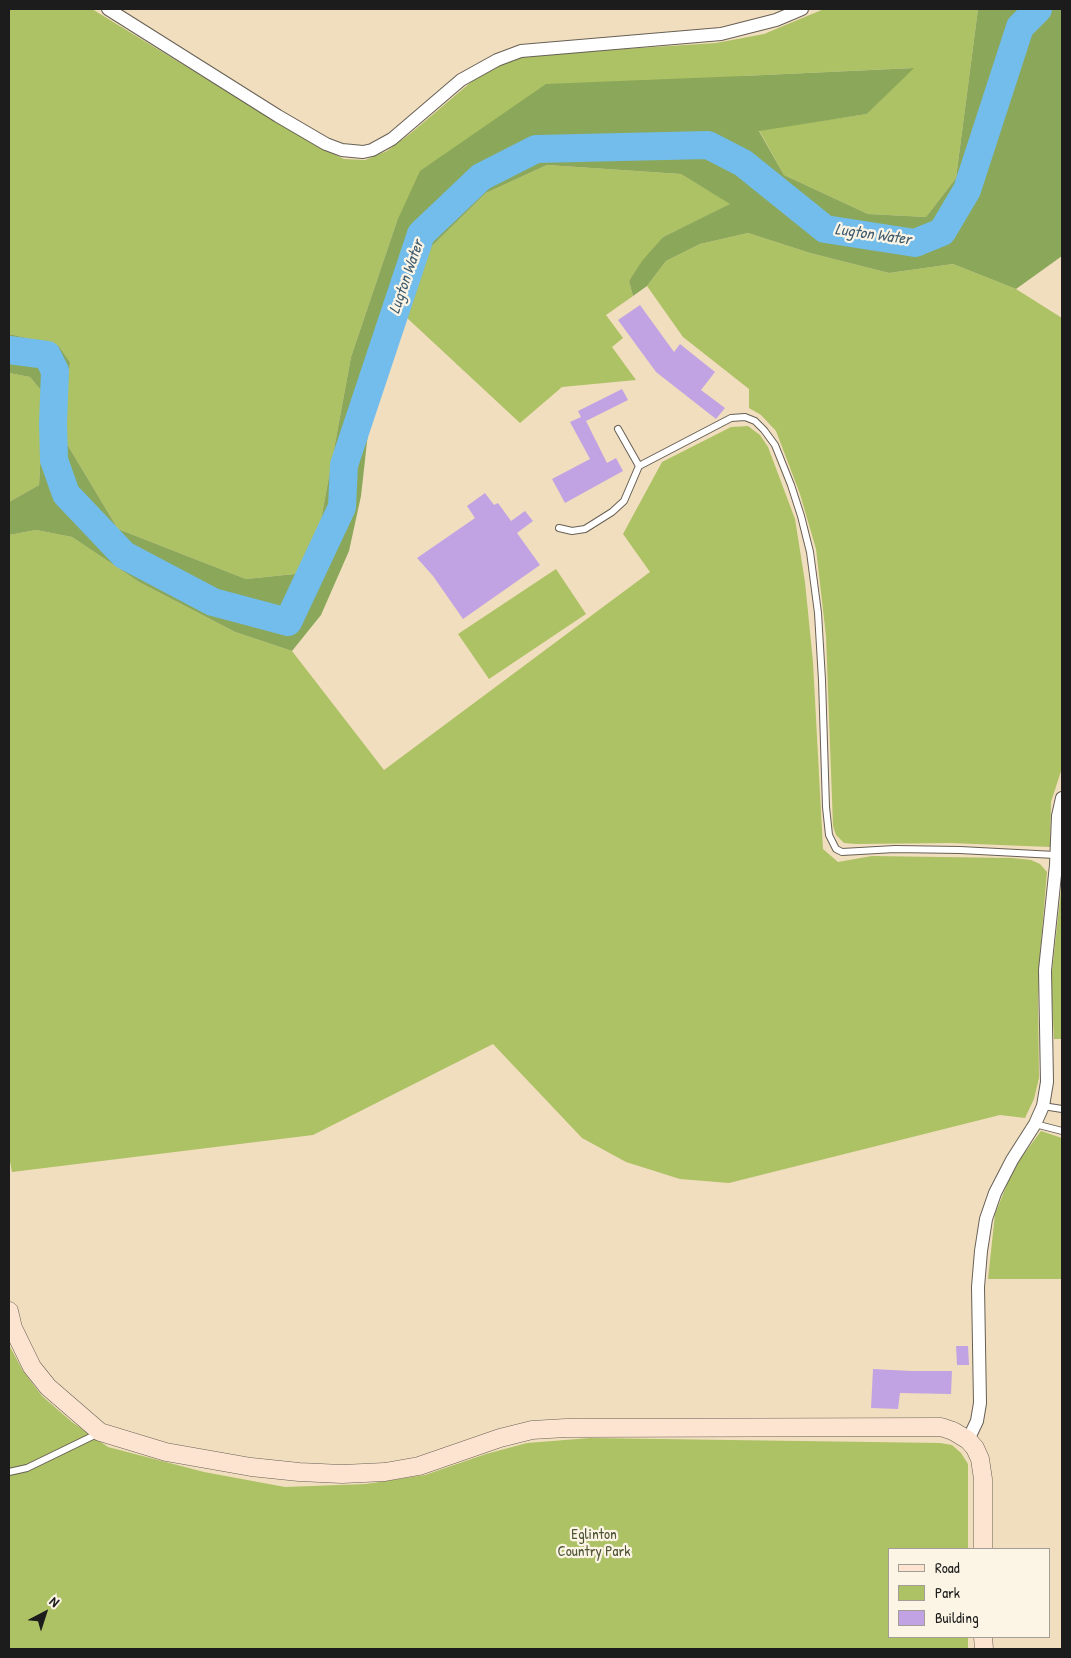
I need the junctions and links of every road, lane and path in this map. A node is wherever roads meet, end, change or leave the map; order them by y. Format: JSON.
{"nodes":[{"id":1,"x":108,"y":9,"type":"edge"},
{"id":2,"x":802,"y":9,"type":"edge"},
{"id":3,"x":618,"y":430,"type":"dead end"},
{"id":4,"x":639,"y":466,"type":"junction"},
{"id":5,"x":559,"y":528,"type":"dead end"},
{"id":6,"x":1062,"y":798,"type":"edge"},
{"id":7,"x":1058,"y":862,"type":"edge"},
{"id":8,"x":1043,"y":1106,"type":"junction"},
{"id":9,"x":1062,"y":1109,"type":"edge"},
{"id":10,"x":1035,"y":1124,"type":"junction"},
{"id":11,"x":1062,"y":1131,"type":"edge"},
{"id":12,"x":9,"y":1311,"type":"edge"},
{"id":13,"x":100,"y":1432,"type":"junction"},
{"id":14,"x":968,"y":1440,"type":"junction"},
{"id":15,"x":9,"y":1472,"type":"edge"},
{"id":16,"x":983,"y":1548,"type":"edge"}],
"edges":[{"from":1,"to":2,"type":"street"},
{"from":3,"to":4,"type":"lane"},
{"from":4,"to":5,"type":"lane"},
{"from":4,"to":7,"type":"lane"},
{"from":6,"to":7,"type":"street"},
{"from":7,"to":8,"type":"street"},
{"from":8,"to":9,"type":"lane"},
{"from":8,"to":10,"type":"street"},
{"from":10,"to":11,"type":"lane"},
{"from":10,"to":14,"type":"street"},
{"from":12,"to":13,"type":"main road"},
{"from":13,"to":14,"type":"main road"},
{"from":13,"to":15,"type":"lane"},
{"from":14,"to":16,"type":"main road"}]}
